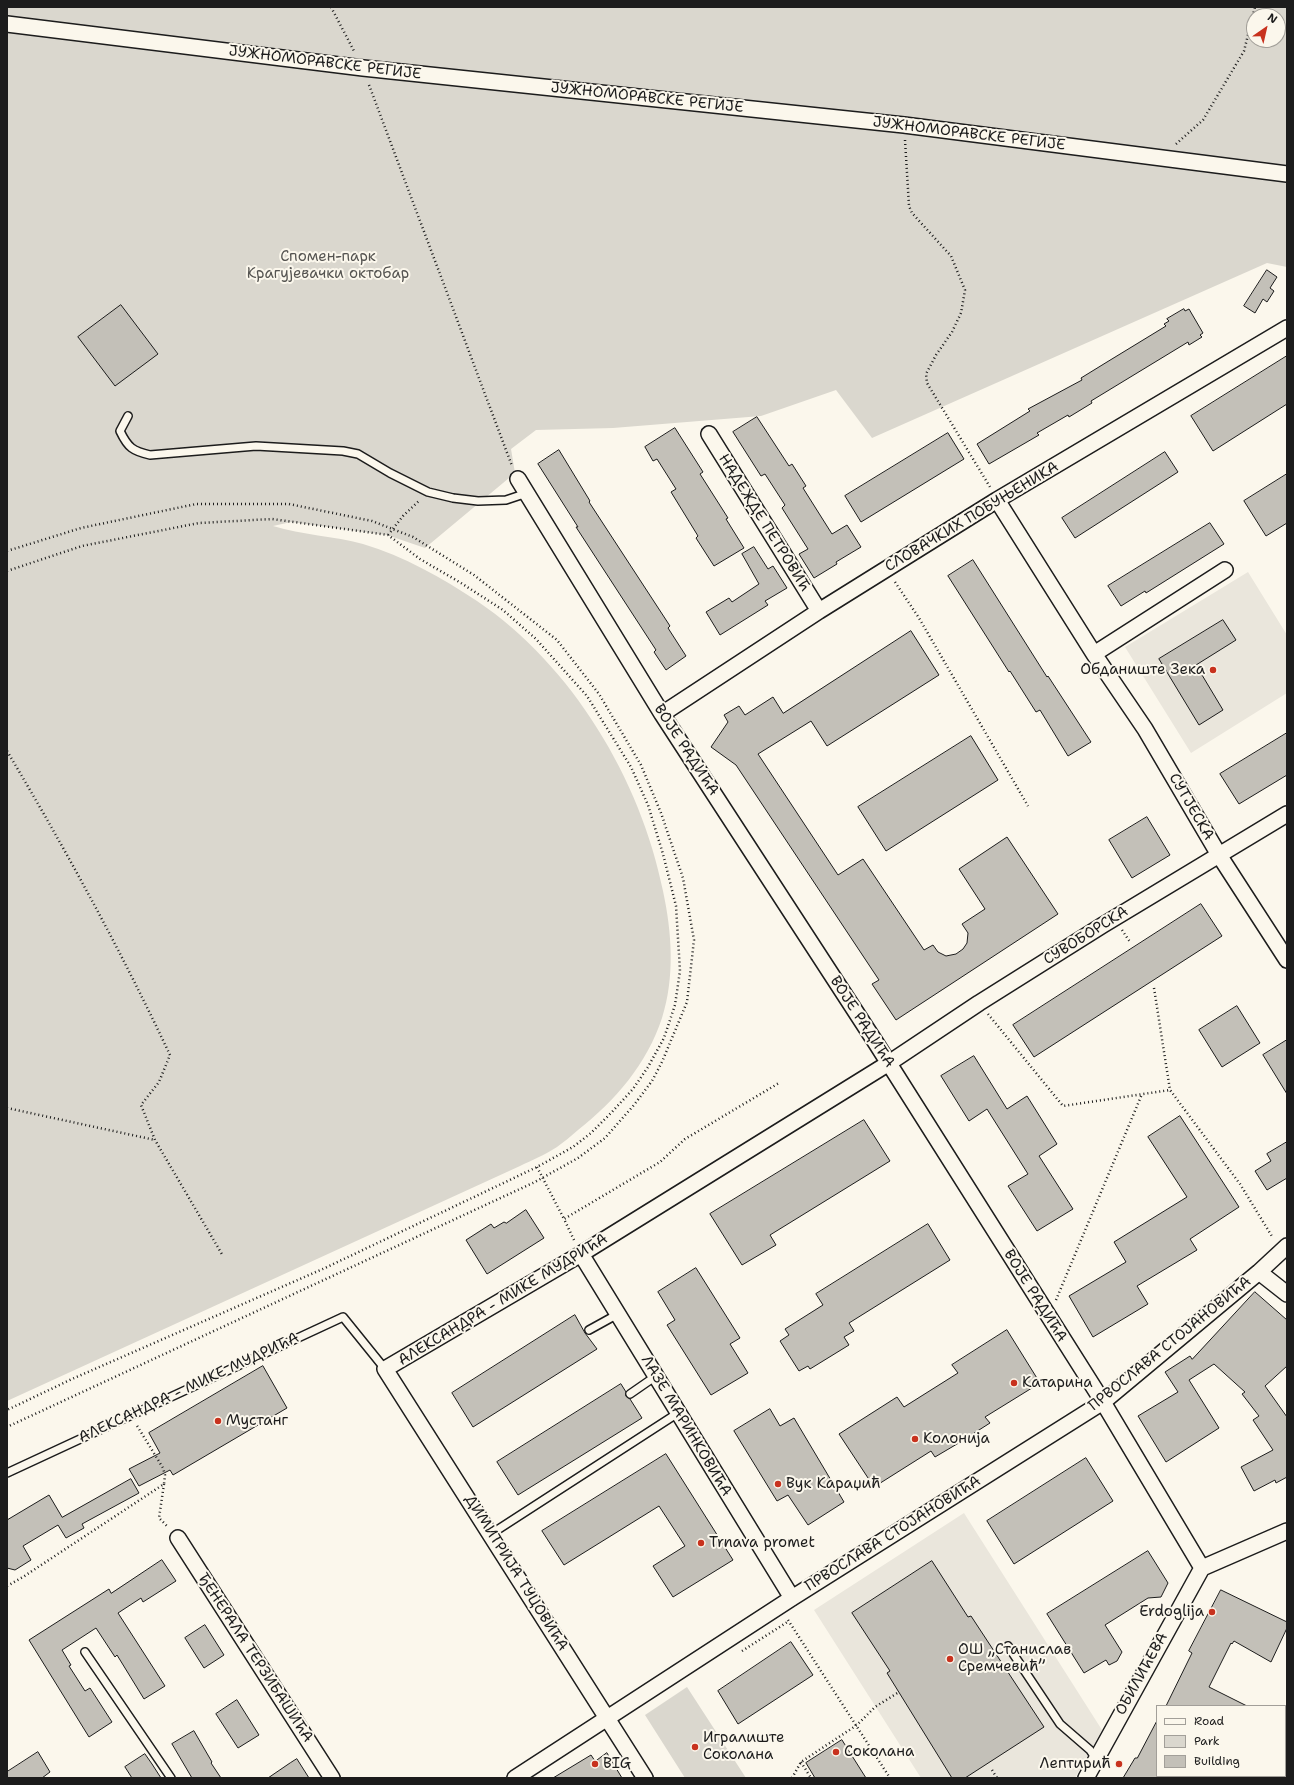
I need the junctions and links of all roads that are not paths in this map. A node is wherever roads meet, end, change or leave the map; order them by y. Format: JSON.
{"nodes":[{"id":1,"x":7,"y":24,"type":"edge"},
{"id":2,"x":1287,"y":174,"type":"edge"},
{"id":3,"x":1287,"y":328,"type":"edge"},
{"id":4,"x":128,"y":416,"type":"dead end"},
{"id":5,"x":709,"y":434,"type":"dead end"},
{"id":6,"x":518,"y":479,"type":"road end"},
{"id":7,"x":527,"y":493,"type":"junction"},
{"id":8,"x":997,"y":500,"type":"junction"},
{"id":9,"x":1225,"y":570,"type":"dead end"},
{"id":10,"x":819,"y":611,"type":"junction"},
{"id":11,"x":1094,"y":654,"type":"junction"},
{"id":12,"x":662,"y":714,"type":"junction"},
{"id":13,"x":1287,"y":814,"type":"edge"},
{"id":14,"x":1219,"y":855,"type":"junction"},
{"id":15,"x":1287,"y":960,"type":"edge"},
{"id":16,"x":889,"y":1064,"type":"junction"},
{"id":17,"x":1284,"y":1249,"type":"edge"},
{"id":18,"x":581,"y":1254,"type":"junction"},
{"id":19,"x":1259,"y":1272,"type":"junction"},
{"id":20,"x":1287,"y":1294,"type":"edge"},
{"id":21,"x":618,"y":1314,"type":"junction"},
{"id":22,"x":589,"y":1330,"type":"dead end"},
{"id":23,"x":385,"y":1369,"type":"junction"},
{"id":24,"x":656,"y":1376,"type":"junction"},
{"id":25,"x":630,"y":1394,"type":"dead end"},
{"id":26,"x":1102,"y":1402,"type":"junction"},
{"id":27,"x":678,"y":1413,"type":"junction"},
{"id":28,"x":7,"y":1473,"type":"edge"},
{"id":29,"x":1287,"y":1531,"type":"edge"},
{"id":30,"x":491,"y":1534,"type":"junction"},
{"id":31,"x":178,"y":1538,"type":"road end"},
{"id":32,"x":1202,"y":1568,"type":"junction"},
{"id":33,"x":785,"y":1602,"type":"junction"},
{"id":34,"x":1008,"y":1646,"type":"dead end"},
{"id":35,"x":84,"y":1652,"type":"dead end"},
{"id":36,"x":607,"y":1718,"type":"junction"},
{"id":37,"x":1096,"y":1759,"type":"junction"},
{"id":38,"x":171,"y":1778,"type":"edge"},
{"id":39,"x":332,"y":1778,"type":"edge"},
{"id":40,"x":515,"y":1778,"type":"edge"},
{"id":41,"x":645,"y":1778,"type":"edge"},
{"id":42,"x":1086,"y":1778,"type":"edge"}],
"edges":[{"from":1,"to":2,"type":"street","name":"ЈУЖНОМОРАВСКЕ РЕГИЈЕ"},
{"from":3,"to":8,"type":"street","name":"СЛОВАЧКИХ ПОБУЊЕНИКА"},
{"from":4,"to":7,"type":"lane"},
{"from":5,"to":10,"type":"street","name":"НАДЕЖДЕ ПЕТРОВИЋ"},
{"from":6,"to":7,"type":"street","name":"ВОЈЕ РАДИЋА"},
{"from":7,"to":12,"type":"street","name":"ВОЈЕ РАДИЋА"},
{"from":8,"to":10,"type":"street","name":"СЛОВАЧКИХ ПОБУЊЕНИКА"},
{"from":8,"to":11,"type":"street","name":"СУТЈЕСКА"},
{"from":9,"to":11,"type":"street"},
{"from":10,"to":12,"type":"street","name":"СЛОВАЧКИХ ПОБУЊЕНИКА"},
{"from":11,"to":14,"type":"street","name":"СУТЈЕСКА"},
{"from":12,"to":16,"type":"street","name":"ВОЈЕ РАДИЋА"},
{"from":13,"to":14,"type":"street","name":"СУВОБОРСКА"},
{"from":14,"to":15,"type":"street","name":"СУТЈЕСКА"},
{"from":14,"to":16,"type":"street","name":"СУВОБОРСКА"},
{"from":16,"to":18,"type":"street","name":"АЛЕКСАНДРА - МИКЕ МУДРИЋА"},
{"from":16,"to":26,"type":"street","name":"ВОЈЕ РАДИЋА"},
{"from":17,"to":19,"type":"street","name":"ПРВОСЛАВА СТОЈАНОВИЋА"},
{"from":18,"to":21,"type":"street","name":"ЛАЗЕ МАРИНКОВИЋА"},
{"from":18,"to":23,"type":"street","name":"АЛЕКСАНДРА - МИКЕ МУДРИЋА"},
{"from":19,"to":20,"type":"street"},
{"from":19,"to":26,"type":"street","name":"ПРВОСЛАВА СТОЈАНОВИЋА"},
{"from":21,"to":22,"type":"lane"},
{"from":21,"to":24,"type":"street","name":"ЛАЗЕ МАРИНКОВИЋА"},
{"from":23,"to":28,"type":"lane","name":"АЛЕКСАНДРА - МИКЕ МУДРИЋА"},
{"from":23,"to":30,"type":"street","name":"ДИМИТРИЈА ТУЦОВИЋА"},
{"from":24,"to":25,"type":"lane"},
{"from":24,"to":27,"type":"street","name":"ЛАЗЕ МАРИНКОВИЋА"},
{"from":26,"to":32,"type":"street","name":"ВОЈЕ РАДИЋА"},
{"from":26,"to":33,"type":"street","name":"ПРВОСЛАВА СТОЈАНОВИЋА"},
{"from":27,"to":30,"type":"lane"},
{"from":27,"to":33,"type":"street","name":"ЛАЗЕ МАРИНКОВИЋА"},
{"from":29,"to":32,"type":"street"},
{"from":30,"to":36,"type":"street","name":"ДИМИТРИЈА ТУЦОВИЋА"},
{"from":31,"to":39,"type":"street","name":"ЂЕНЕРАЛА ТЕРЗИБАШИЋА"},
{"from":32,"to":37,"type":"street","name":"ОБИЛИЋЕВА"},
{"from":33,"to":36,"type":"street","name":"ПРВОСЛАВА СТОЈАНОВИЋА"},
{"from":34,"to":37,"type":"lane"},
{"from":35,"to":38,"type":"lane"},
{"from":36,"to":40,"type":"street","name":"ПРВОСЛАВА СТОЈАНОВИЋА"},
{"from":36,"to":41,"type":"street","name":"ДИМИТРИЈА ТУЦОВИЋА"},
{"from":37,"to":42,"type":"street","name":"ОБИЛИЋЕВА"}]}
